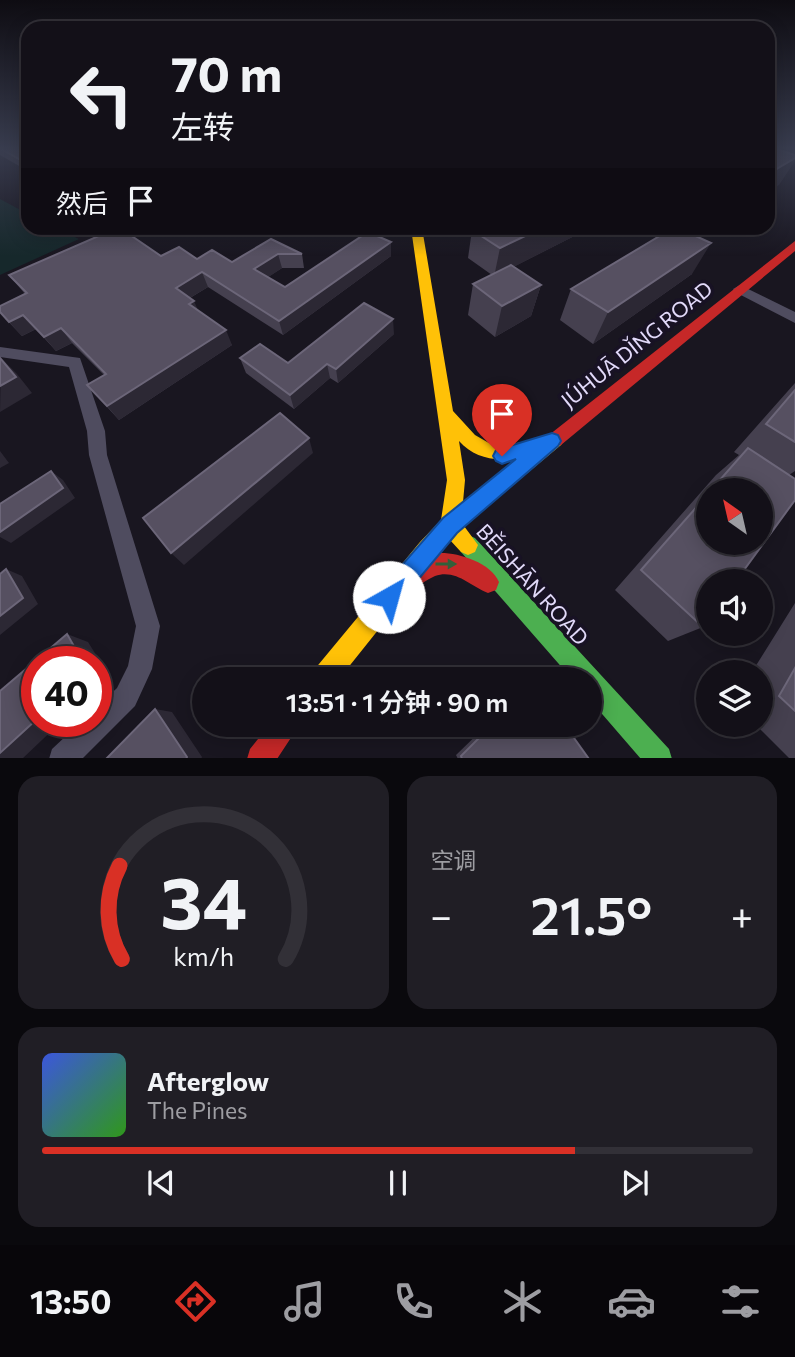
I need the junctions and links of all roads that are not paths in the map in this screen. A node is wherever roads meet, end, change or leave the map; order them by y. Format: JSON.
{"nodes":[{"id":1,"x":418,"y":235,"type":"edge"},
{"id":2,"x":795,"y":245,"type":"edge"},
{"id":3,"x":740,"y":289,"type":"junction"},
{"id":4,"x":795,"y":318,"type":"edge"},
{"id":5,"x":0,"y":352,"type":"edge"},
{"id":6,"x":446,"y":412,"type":"junction"},
{"id":7,"x":552,"y":441,"type":"junction"},
{"id":8,"x":450,"y":526,"type":"junction"},
{"id":9,"x":389,"y":597,"type":"junction"},
{"id":10,"x":526,"y":610,"type":"junction"},
{"id":11,"x":334,"y":667,"type":"edge"},
{"id":12,"x":577,"y":667,"type":"edge"},
{"id":13,"x":602,"y":694,"type":"edge"},
{"id":14,"x":277,"y":737,"type":"edge"},
{"id":15,"x":62,"y":758,"type":"edge"},
{"id":16,"x":260,"y":758,"type":"edge"},
{"id":17,"x":659,"y":758,"type":"edge"}],
"edges":[{"from":1,"to":6,"type":"street","name":"BĚISHĀN ROAD"},
{"from":2,"to":3,"type":"street","name":"JÚHUĀ DǏNG ROAD"},
{"from":3,"to":4,"type":"street"},
{"from":3,"to":7,"type":"street","name":"JÚHUĀ DǏNG ROAD"},
{"from":5,"to":15,"type":"street"},
{"from":6,"to":7,"type":"street"},
{"from":6,"to":8,"type":"street","name":"BĚISHĀN ROAD"},
{"from":7,"to":8,"type":"street","name":"JÚHUĀ DǏNG ROAD"},
{"from":8,"to":9,"type":"street","name":"JÚHUĀ DǏNG ROAD"},
{"from":8,"to":10,"type":"street","name":"BĚISHĀN ROAD"},
{"from":9,"to":10,"type":"street","one_way":true},
{"from":9,"to":11,"type":"street"},
{"from":10,"to":12,"type":"street","name":"BĚISHĀN ROAD"},
{"from":13,"to":17,"type":"street","name":"BĚISHĀN ROAD"},
{"from":14,"to":16,"type":"street"}]}
